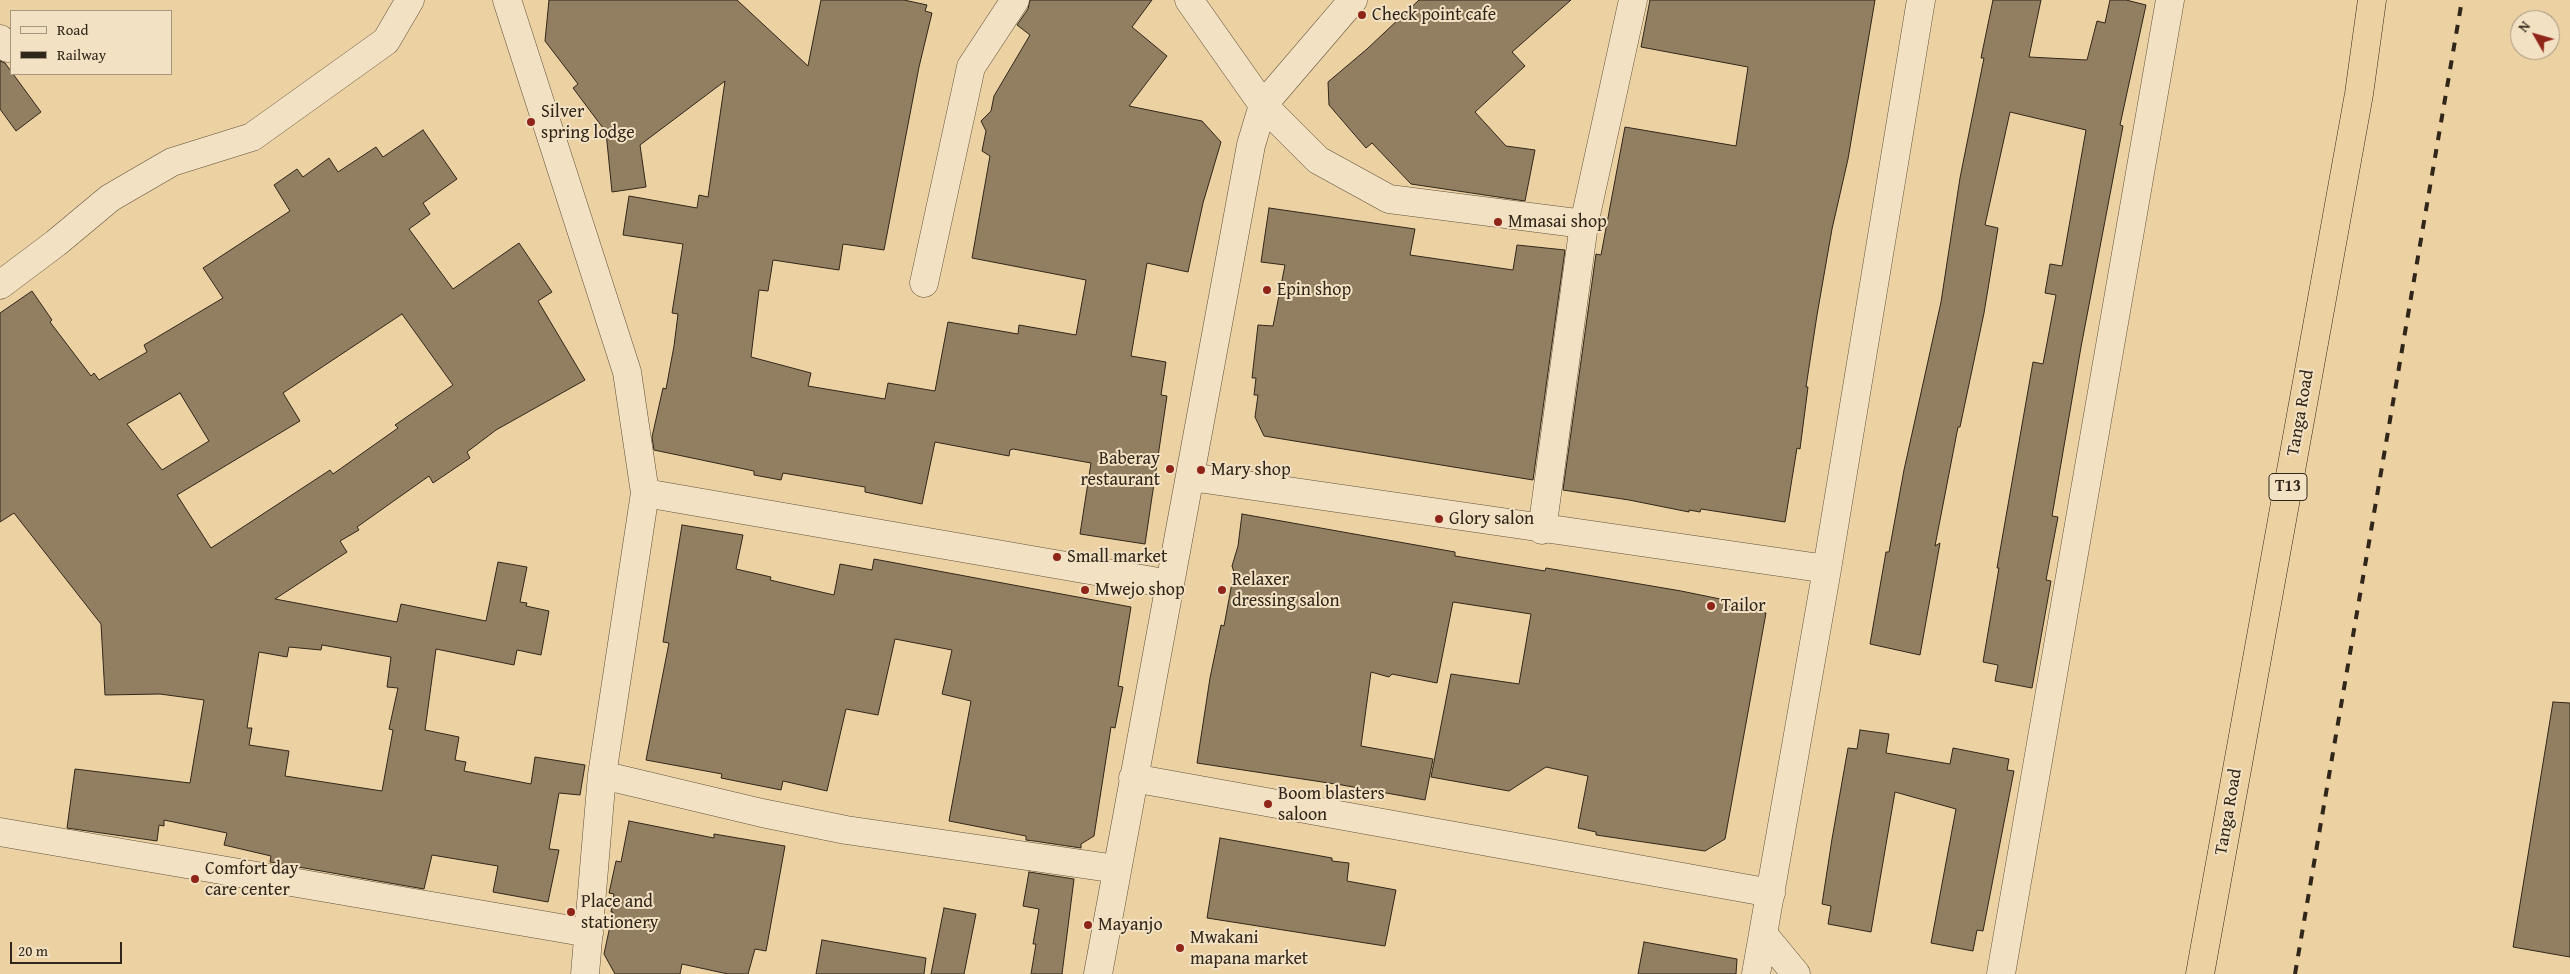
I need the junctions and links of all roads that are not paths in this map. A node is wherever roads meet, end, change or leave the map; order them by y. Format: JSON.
{"nodes":[{"id":1,"x":410,"y":0,"type":"edge"},
{"id":2,"x":507,"y":0,"type":"edge"},
{"id":3,"x":1015,"y":0,"type":"edge"},
{"id":4,"x":1189,"y":0,"type":"edge"},
{"id":5,"x":1353,"y":0,"type":"edge"},
{"id":6,"x":1633,"y":0,"type":"edge"},
{"id":7,"x":1921,"y":0,"type":"edge"},
{"id":8,"x":2170,"y":0,"type":"edge"},
{"id":9,"x":2372,"y":0,"type":"edge"},
{"id":10,"x":1263,"y":105,"type":"junction"},
{"id":11,"x":1584,"y":224,"type":"junction"},
{"id":12,"x":924,"y":283,"type":"dead end"},
{"id":13,"x":0,"y":285,"type":"edge"},
{"id":14,"x":1191,"y":477,"type":"junction"},
{"id":15,"x":645,"y":493,"type":"junction"},
{"id":16,"x":1542,"y":530,"type":"junction"},
{"id":17,"x":1827,"y":569,"type":"junction"},
{"id":18,"x":1170,"y":584,"type":"junction"},
{"id":19,"x":602,"y":775,"type":"junction"},
{"id":20,"x":1133,"y":778,"type":"junction"},
{"id":21,"x":0,"y":832,"type":"edge"},
{"id":22,"x":1117,"y":869,"type":"junction"},
{"id":23,"x":1771,"y":893,"type":"junction"},
{"id":24,"x":589,"y":933,"type":"junction"},
{"id":25,"x":1763,"y":934,"type":"junction"},
{"id":26,"x":585,"y":974,"type":"edge"},
{"id":27,"x":1098,"y":974,"type":"edge"},
{"id":28,"x":1756,"y":974,"type":"edge"},
{"id":29,"x":1796,"y":974,"type":"edge"},
{"id":30,"x":2001,"y":974,"type":"edge"},
{"id":31,"x":2200,"y":974,"type":"edge"}],
"edges":[{"from":1,"to":13,"type":"street"},
{"from":2,"to":15,"type":"street"},
{"from":3,"to":12,"type":"street"},
{"from":4,"to":10,"type":"street"},
{"from":5,"to":10,"type":"street"},
{"from":6,"to":11,"type":"street"},
{"from":7,"to":17,"type":"street"},
{"from":8,"to":30,"type":"street"},
{"from":9,"to":31,"type":"highway","name":"Tanga Road","number":"T13"},
{"from":10,"to":11,"type":"street"},
{"from":10,"to":14,"type":"street"},
{"from":11,"to":16,"type":"street"},
{"from":14,"to":16,"type":"street"},
{"from":14,"to":18,"type":"street"},
{"from":15,"to":18,"type":"street"},
{"from":15,"to":19,"type":"street"},
{"from":16,"to":17,"type":"street"},
{"from":17,"to":23,"type":"street"},
{"from":18,"to":20,"type":"street"},
{"from":19,"to":22,"type":"street"},
{"from":19,"to":24,"type":"street"},
{"from":20,"to":22,"type":"street"},
{"from":20,"to":23,"type":"street"},
{"from":21,"to":24,"type":"street"},
{"from":22,"to":27,"type":"street"},
{"from":23,"to":25,"type":"street"},
{"from":24,"to":26,"type":"street"},
{"from":25,"to":28,"type":"street"},
{"from":25,"to":29,"type":"street"}]}
